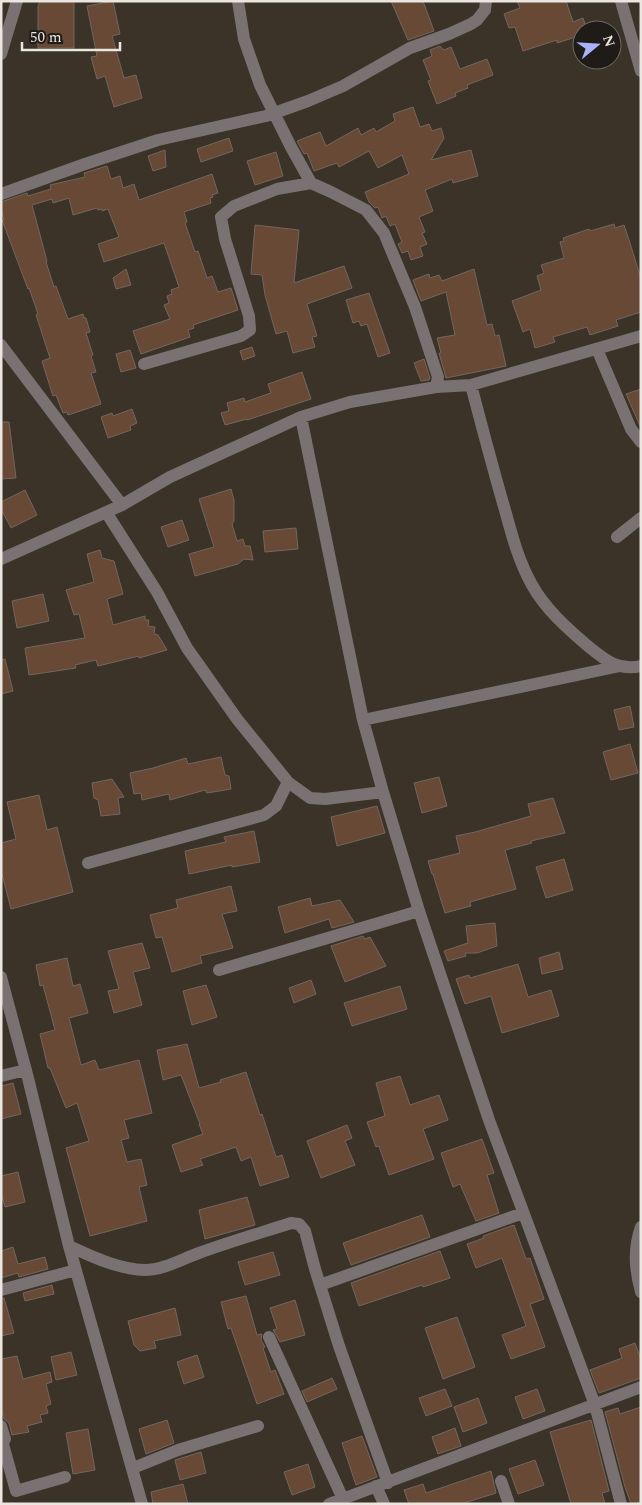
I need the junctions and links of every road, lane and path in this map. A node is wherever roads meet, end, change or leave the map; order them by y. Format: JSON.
{"nodes":[{"id":1,"x":17,"y":1,"type":"edge"},
{"id":2,"x":238,"y":1,"type":"edge"},
{"id":3,"x":486,"y":1,"type":"edge"},
{"id":4,"x":620,"y":1,"type":"edge"},
{"id":5,"x":1,"y":54,"type":"edge"},
{"id":6,"x":641,"y":71,"type":"edge"},
{"id":7,"x":274,"y":113,"type":"junction"},
{"id":8,"x":311,"y":183,"type":"junction"},
{"id":9,"x":1,"y":194,"type":"edge"},
{"id":10,"x":641,"y":336,"type":"edge"},
{"id":11,"x":1,"y":345,"type":"edge"},
{"id":12,"x":597,"y":349,"type":"junction"},
{"id":13,"x":144,"y":364,"type":"dead end"},
{"id":14,"x":471,"y":384,"type":"junction"},
{"id":15,"x":436,"y":387,"type":"junction"},
{"id":16,"x":301,"y":417,"type":"junction"},
{"id":17,"x":641,"y":442,"type":"edge"},
{"id":18,"x":122,"y":505,"type":"junction"},
{"id":19,"x":106,"y":512,"type":"junction"},
{"id":20,"x":641,"y":518,"type":"edge"},
{"id":21,"x":617,"y":537,"type":"dead end"},
{"id":22,"x":1,"y":559,"type":"edge"},
{"id":23,"x":622,"y":666,"type":"junction"},
{"id":24,"x":641,"y":666,"type":"edge"},
{"id":25,"x":363,"y":720,"type":"junction"},
{"id":26,"x":288,"y":782,"type":"junction"},
{"id":27,"x":382,"y":792,"type":"junction"},
{"id":28,"x":88,"y":863,"type":"dead end"},
{"id":29,"x":419,"y":911,"type":"junction"},
{"id":30,"x":219,"y":970,"type":"dead end"},
{"id":31,"x":1,"y":977,"type":"edge"},
{"id":32,"x":26,"y":1070,"type":"junction"},
{"id":33,"x":1,"y":1076,"type":"edge"},
{"id":34,"x":523,"y":1212,"type":"junction"},
{"id":35,"x":641,"y":1227,"type":"edge"},
{"id":36,"x":69,"y":1246,"type":"junction"},
{"id":37,"x":638,"y":1261,"type":"edge"},
{"id":38,"x":76,"y":1270,"type":"junction"},
{"id":39,"x":320,"y":1285,"type":"junction"},
{"id":40,"x":1,"y":1290,"type":"edge"},
{"id":41,"x":641,"y":1292,"type":"edge"},
{"id":42,"x":269,"y":1337,"type":"dead end"},
{"id":43,"x":641,"y":1387,"type":"edge"},
{"id":44,"x":595,"y":1405,"type":"junction"},
{"id":45,"x":1,"y":1426,"type":"edge"},
{"id":46,"x":258,"y":1426,"type":"dead end"},
{"id":47,"x":2,"y":1445,"type":"edge"},
{"id":48,"x":132,"y":1468,"type":"junction"},
{"id":49,"x":66,"y":1477,"type":"dead end"},
{"id":50,"x":501,"y":1481,"type":"dead end"},
{"id":51,"x":382,"y":1484,"type":"junction"},
{"id":52,"x":343,"y":1498,"type":"junction"},
{"id":53,"x":142,"y":1504,"type":"edge"},
{"id":54,"x":330,"y":1504,"type":"edge"},
{"id":55,"x":384,"y":1504,"type":"edge"},
{"id":56,"x":509,"y":1504,"type":"edge"},
{"id":57,"x":621,"y":1504,"type":"edge"}],
"edges":[{"from":1,"to":5,"type":"street"},
{"from":2,"to":7,"type":"street"},
{"from":3,"to":7,"type":"street"},
{"from":4,"to":6,"type":"street"},
{"from":7,"to":8,"type":"street"},
{"from":7,"to":9,"type":"street"},
{"from":8,"to":13,"type":"street"},
{"from":8,"to":15,"type":"street"},
{"from":10,"to":12,"type":"street"},
{"from":11,"to":18,"type":"street"},
{"from":12,"to":14,"type":"street"},
{"from":12,"to":17,"type":"street"},
{"from":14,"to":15,"type":"street"},
{"from":14,"to":23,"type":"street"},
{"from":15,"to":16,"type":"street"},
{"from":16,"to":18,"type":"street"},
{"from":16,"to":25,"type":"street"},
{"from":18,"to":19,"type":"street"},
{"from":19,"to":22,"type":"street"},
{"from":19,"to":26,"type":"street"},
{"from":20,"to":21,"type":"street"},
{"from":23,"to":24,"type":"street"},
{"from":23,"to":25,"type":"street"},
{"from":25,"to":27,"type":"street"},
{"from":26,"to":27,"type":"street"},
{"from":26,"to":28,"type":"street"},
{"from":27,"to":29,"type":"street"},
{"from":29,"to":30,"type":"street"},
{"from":29,"to":34,"type":"street"},
{"from":31,"to":32,"type":"street"},
{"from":32,"to":33,"type":"street"},
{"from":32,"to":36,"type":"street"},
{"from":34,"to":39,"type":"street"},
{"from":34,"to":44,"type":"street"},
{"from":35,"to":37,"type":"street"},
{"from":36,"to":38,"type":"street"},
{"from":36,"to":39,"type":"street"},
{"from":37,"to":41,"type":"street"},
{"from":38,"to":40,"type":"street"},
{"from":38,"to":48,"type":"street"},
{"from":39,"to":51,"type":"street"},
{"from":42,"to":52,"type":"street"},
{"from":43,"to":44,"type":"street"},
{"from":44,"to":51,"type":"street"},
{"from":44,"to":57,"type":"street"},
{"from":45,"to":47,"type":"street"},
{"from":46,"to":48,"type":"street"},
{"from":47,"to":49,"type":"street"},
{"from":48,"to":53,"type":"street"},
{"from":50,"to":56,"type":"street"},
{"from":51,"to":52,"type":"street"},
{"from":51,"to":55,"type":"street"},
{"from":52,"to":54,"type":"street"}]}
